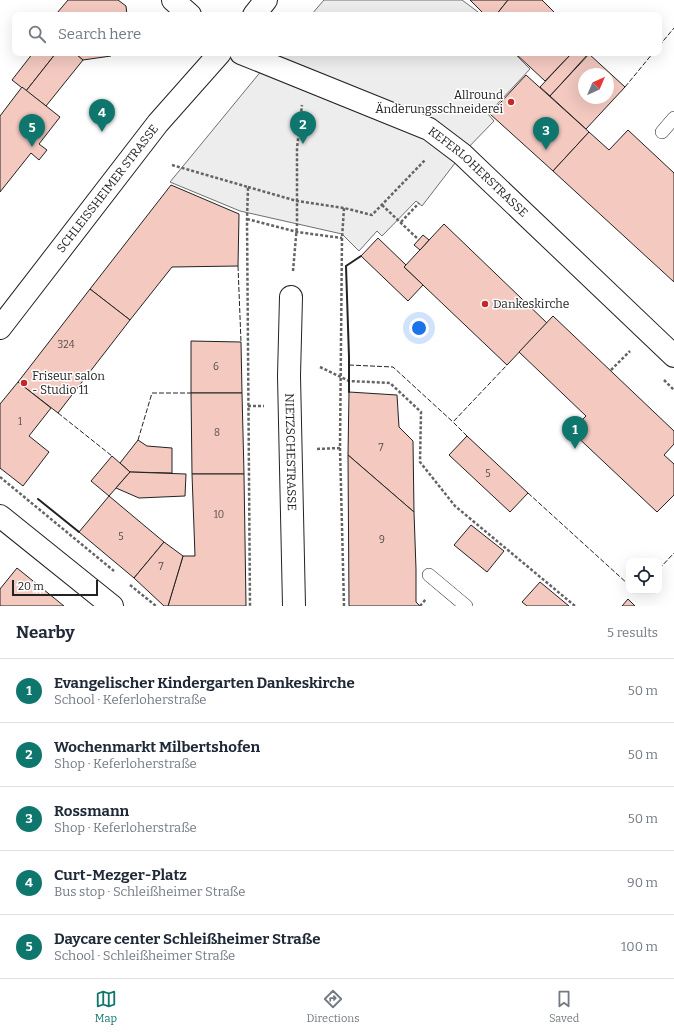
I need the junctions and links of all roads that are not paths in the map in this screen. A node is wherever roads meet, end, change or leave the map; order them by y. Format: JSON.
{"nodes":[{"id":1,"x":173,"y":0,"type":"edge"},
{"id":2,"x":266,"y":0,"type":"edge"},
{"id":3,"x":187,"y":12,"type":"edge"},
{"id":4,"x":256,"y":12,"type":"edge"},
{"id":5,"x":217,"y":56,"type":"edge"},
{"id":6,"x":248,"y":56,"type":"edge"},
{"id":7,"x":674,"y":118,"type":"edge"},
{"id":8,"x":662,"y":132,"type":"dead end"},
{"id":9,"x":291,"y":297,"type":"road end"},
{"id":10,"x":2,"y":322,"type":"edge"},
{"id":11,"x":674,"y":356,"type":"edge"},
{"id":12,"x":0,"y":516,"type":"edge"},
{"id":13,"x":429,"y":575,"type":"dead end"},
{"id":14,"x":112,"y":606,"type":"edge"},
{"id":15,"x":294,"y":606,"type":"edge"},
{"id":16,"x":466,"y":606,"type":"edge"}],
"edges":[{"from":1,"to":3,"type":"street"},
{"from":2,"to":4,"type":"street"},
{"from":5,"to":10,"type":"street","name":"SCHLEISSHEIMER STRASSE"},
{"from":6,"to":11,"type":"street","name":"KEFERLOHERSTRASSE"},
{"from":7,"to":8,"type":"lane"},
{"from":9,"to":15,"type":"street","name":"NIETZSCHESTRASSE"},
{"from":12,"to":14,"type":"street"},
{"from":13,"to":16,"type":"lane"}]}
